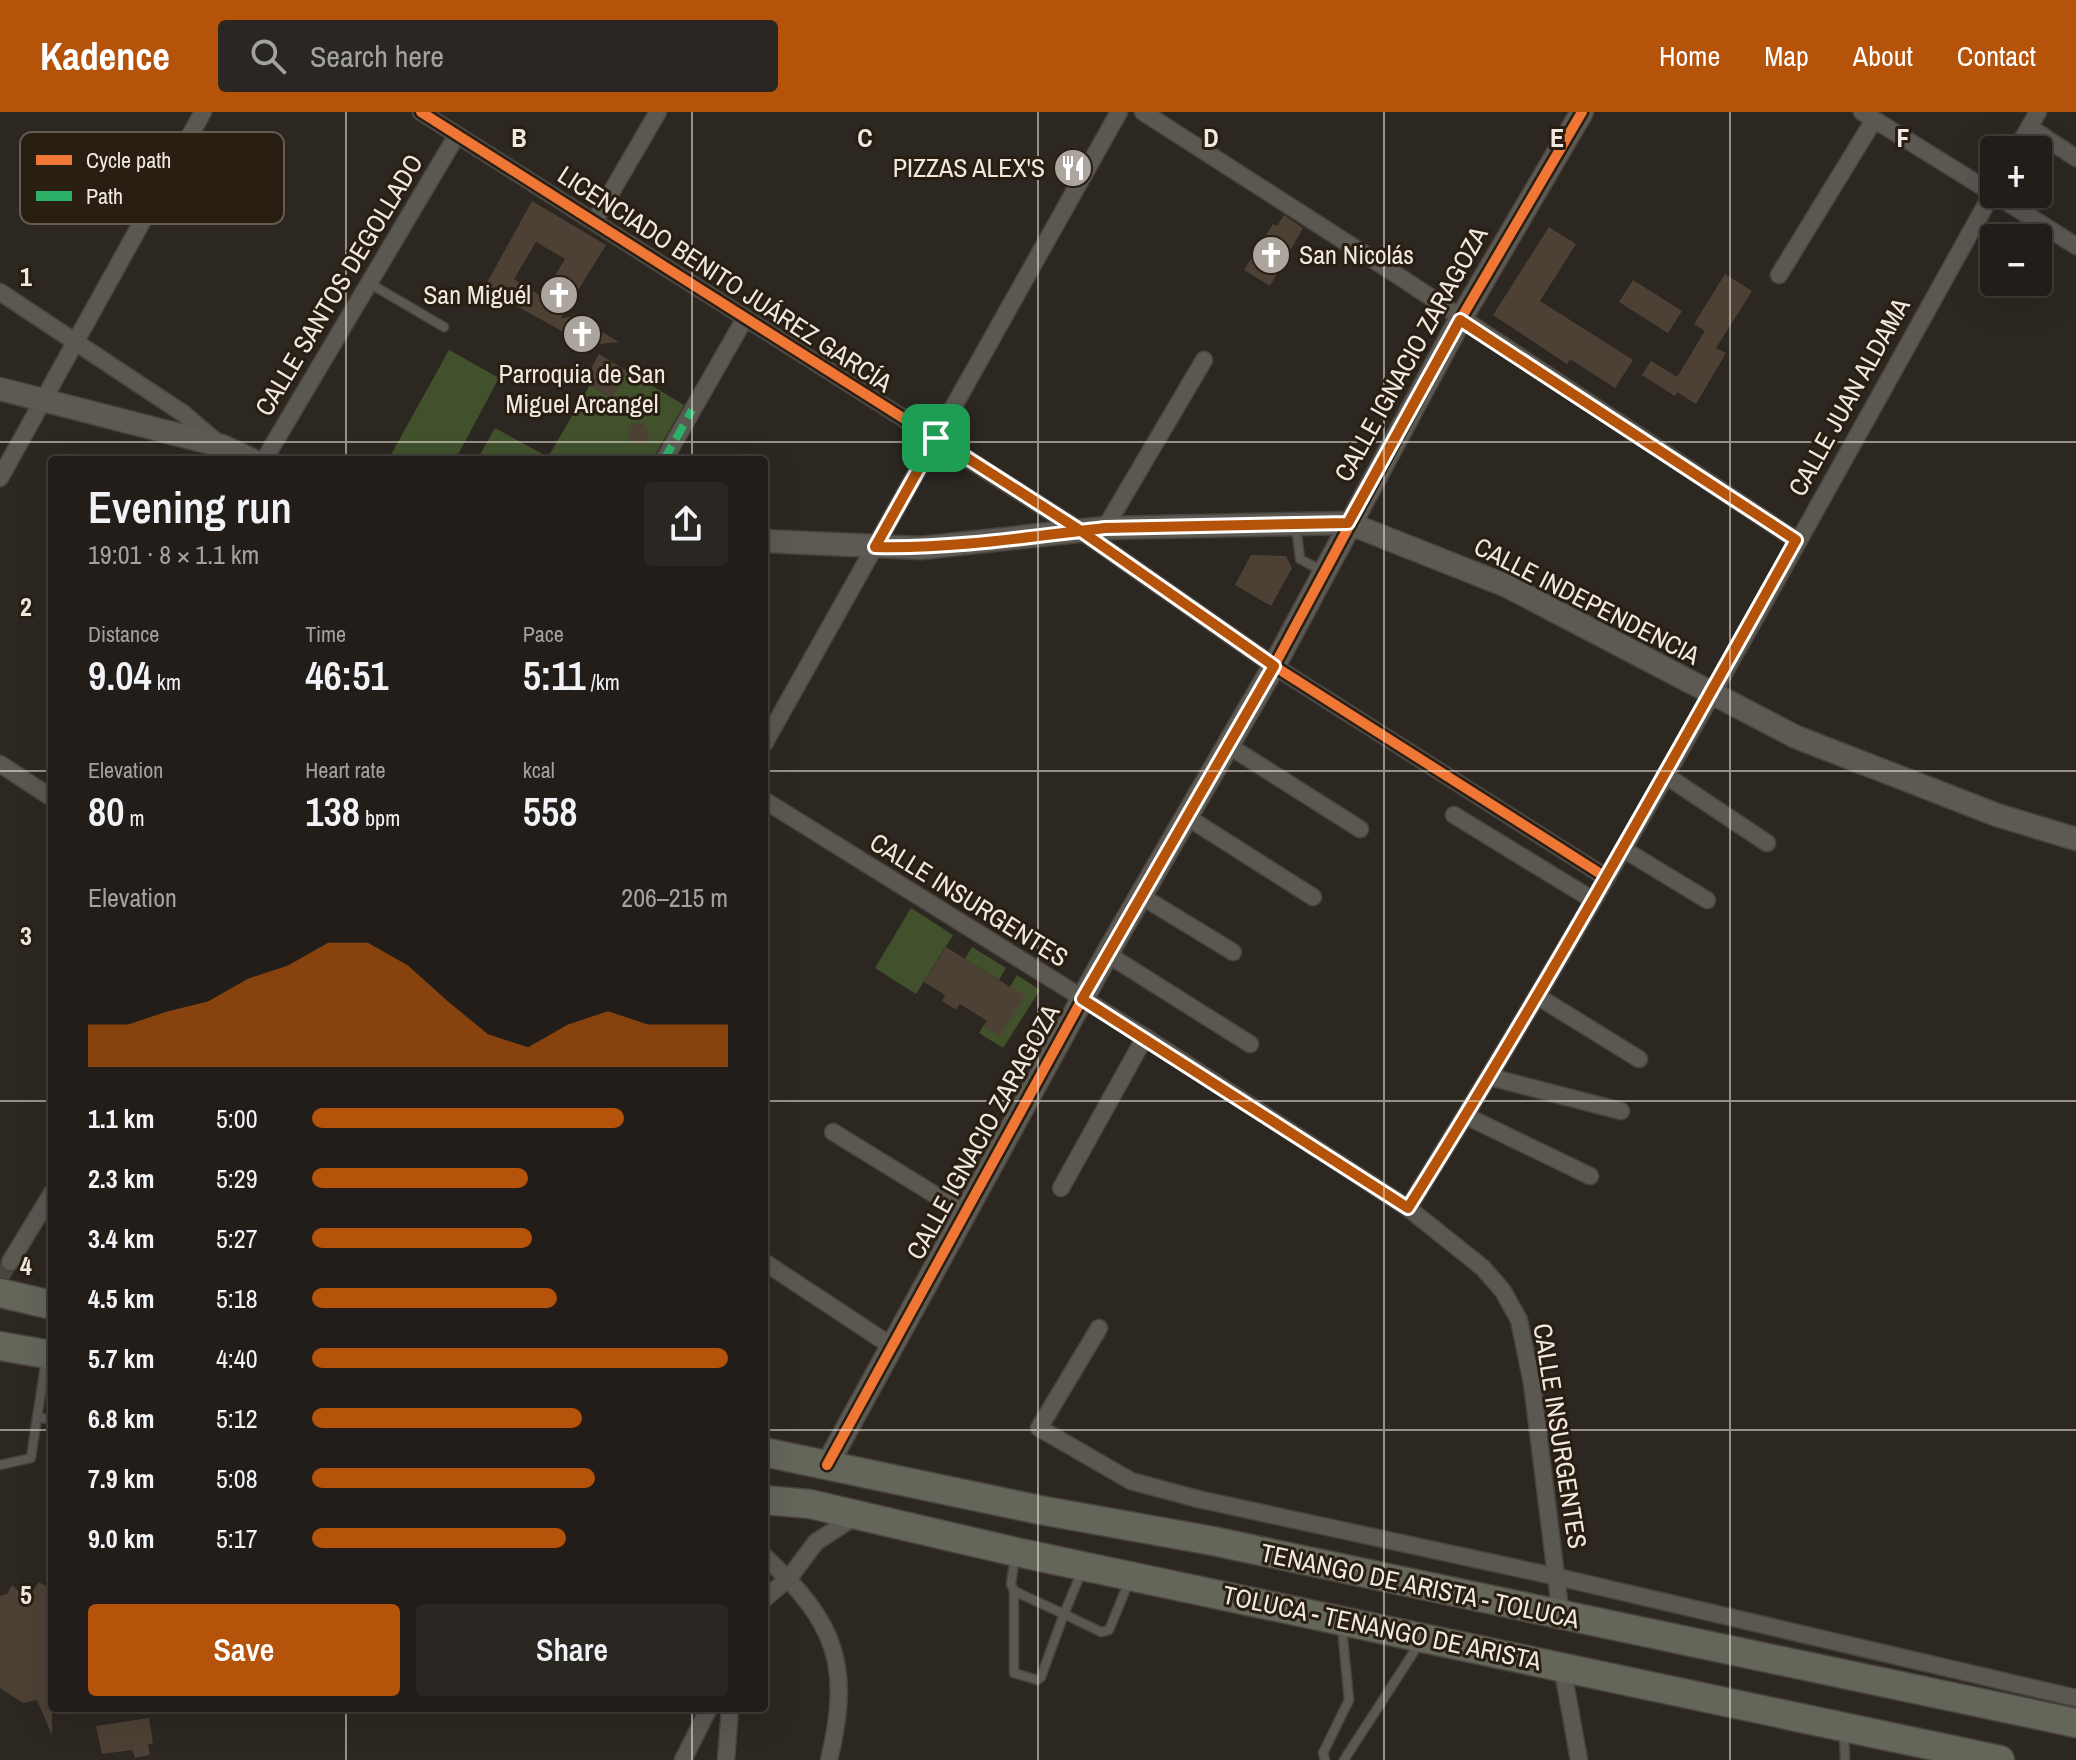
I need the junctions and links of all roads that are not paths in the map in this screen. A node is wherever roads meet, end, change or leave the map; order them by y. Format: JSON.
{"nodes":[{"id":1,"x":203,"y":112,"type":"edge"},
{"id":2,"x":421,"y":112,"type":"edge"},
{"id":3,"x":658,"y":112,"type":"edge"},
{"id":4,"x":1119,"y":112,"type":"edge"},
{"id":5,"x":1143,"y":112,"type":"edge"},
{"id":6,"x":1582,"y":112,"type":"edge"},
{"id":7,"x":1868,"y":116,"type":"edge"},
{"id":8,"x":2033,"y":119,"type":"edge"},
{"id":9,"x":192,"y":132,"type":"edge"},
{"id":10,"x":457,"y":135,"type":"junction"},
{"id":11,"x":2076,"y":158,"type":"edge"},
{"id":12,"x":1980,"y":184,"type":"edge"},
{"id":13,"x":1985,"y":208,"type":"edge"},
{"id":14,"x":2017,"y":208,"type":"edge"},
{"id":15,"x":595,"y":220,"type":"junction"},
{"id":16,"x":140,"y":224,"type":"edge"},
{"id":17,"x":2076,"y":246,"type":"edge"},
{"id":18,"x":1779,"y":275,"type":"dead end"},
{"id":19,"x":368,"y":282,"type":"junction"},
{"id":20,"x":0,"y":292,"type":"edge"},
{"id":21,"x":744,"y":320,"type":"junction"},
{"id":22,"x":1460,"y":320,"type":"junction"},
{"id":23,"x":444,"y":327,"type":"dead end"},
{"id":24,"x":75,"y":340,"type":"junction"},
{"id":25,"x":1204,"y":360,"type":"dead end"},
{"id":26,"x":0,"y":389,"type":"edge"},
{"id":27,"x":42,"y":402,"type":"junction"},
{"id":28,"x":936,"y":438,"type":"junction"},
{"id":29,"x":222,"y":446,"type":"junction"},
{"id":30,"x":243,"y":456,"type":"edge"},
{"id":31,"x":266,"y":456,"type":"edge"},
{"id":32,"x":666,"y":456,"type":"edge"},
{"id":33,"x":0,"y":478,"type":"edge"},
{"id":34,"x":1348,"y":523,"type":"junction"},
{"id":35,"x":1296,"y":524,"type":"junction"},
{"id":36,"x":1105,"y":528,"type":"junction"},
{"id":37,"x":1081,"y":531,"type":"junction"},
{"id":38,"x":1796,"y":540,"type":"junction"},
{"id":39,"x":768,"y":541,"type":"edge"},
{"id":40,"x":875,"y":547,"type":"junction"},
{"id":41,"x":1323,"y":571,"type":"junction"},
{"id":42,"x":1274,"y":666,"type":"junction"},
{"id":43,"x":1710,"y":694,"type":"junction"},
{"id":44,"x":768,"y":737,"type":"edge"},
{"id":45,"x":1229,"y":746,"type":"junction"},
{"id":46,"x":0,"y":764,"type":"edge"},
{"id":47,"x":1665,"y":775,"type":"junction"},
{"id":48,"x":48,"y":795,"type":"edge"},
{"id":49,"x":768,"y":803,"type":"edge"},
{"id":50,"x":1454,"y":815,"type":"dead end"},
{"id":51,"x":1187,"y":817,"type":"junction"},
{"id":52,"x":1360,"y":829,"type":"dead end"},
{"id":53,"x":2076,"y":839,"type":"edge"},
{"id":54,"x":1767,"y":843,"type":"dead end"},
{"id":55,"x":1623,"y":849,"type":"junction"},
{"id":56,"x":1607,"y":878,"type":"junction"},
{"id":57,"x":1141,"y":896,"type":"junction"},
{"id":58,"x":1313,"y":897,"type":"dead end"},
{"id":59,"x":1593,"y":900,"type":"junction"},
{"id":60,"x":1707,"y":900,"type":"dead end"},
{"id":61,"x":1233,"y":952,"type":"dead end"},
{"id":62,"x":1107,"y":954,"type":"junction"},
{"id":63,"x":1537,"y":996,"type":"junction"},
{"id":64,"x":1082,"y":999,"type":"junction"},
{"id":65,"x":1145,"y":1037,"type":"junction"},
{"id":66,"x":1250,"y":1044,"type":"dead end"},
{"id":67,"x":1639,"y":1059,"type":"dead end"},
{"id":68,"x":1490,"y":1077,"type":"junction"},
{"id":69,"x":1621,"y":1111,"type":"dead end"},
{"id":70,"x":1466,"y":1116,"type":"junction"},
{"id":71,"x":833,"y":1132,"type":"dead end"},
{"id":72,"x":1590,"y":1176,"type":"dead end"},
{"id":73,"x":1061,"y":1188,"type":"dead end"},
{"id":74,"x":48,"y":1199,"type":"edge"},
{"id":75,"x":1408,"y":1208,"type":"junction"},
{"id":76,"x":963,"y":1212,"type":"junction"},
{"id":77,"x":8,"y":1258,"type":"tunnel mouth"},
{"id":78,"x":768,"y":1265,"type":"edge"},
{"id":79,"x":0,"y":1293,"type":"edge"},
{"id":80,"x":48,"y":1304,"type":"edge"},
{"id":81,"x":1099,"y":1328,"type":"dead end"},
{"id":82,"x":890,"y":1345,"type":"junction"},
{"id":83,"x":0,"y":1346,"type":"edge"},
{"id":84,"x":48,"y":1354,"type":"edge"},
{"id":85,"x":48,"y":1364,"type":"edge"},
{"id":86,"x":37,"y":1417,"type":"junction"},
{"id":87,"x":48,"y":1419,"type":"edge"},
{"id":88,"x":768,"y":1453,"type":"edge"},
{"id":89,"x":0,"y":1465,"type":"edge"},
{"id":90,"x":827,"y":1465,"type":"junction"},
{"id":91,"x":768,"y":1500,"type":"edge"},
{"id":92,"x":856,"y":1516,"type":"junction"},
{"id":93,"x":1016,"y":1552,"type":"junction"},
{"id":94,"x":768,"y":1560,"type":"edge"},
{"id":95,"x":1084,"y":1565,"type":"junction"},
{"id":96,"x":1131,"y":1574,"type":"junction"},
{"id":97,"x":1558,"y":1577,"type":"junction"},
{"id":98,"x":789,"y":1578,"type":"junction"},
{"id":99,"x":1014,"y":1591,"type":"junction"},
{"id":100,"x":768,"y":1596,"type":"edge"},
{"id":101,"x":1064,"y":1614,"type":"junction"},
{"id":102,"x":1561,"y":1616,"type":"junction"},
{"id":103,"x":1341,"y":1619,"type":"junction"},
{"id":104,"x":1423,"y":1637,"type":"junction"},
{"id":105,"x":1562,"y":1666,"type":"junction"},
{"id":106,"x":2076,"y":1698,"type":"edge"},
{"id":107,"x":707,"y":1712,"type":"edge"},
{"id":108,"x":730,"y":1712,"type":"edge"},
{"id":109,"x":2076,"y":1723,"type":"edge"},
{"id":110,"x":1844,"y":1728,"type":"junction"},
{"id":111,"x":1927,"y":1753,"type":"edge"},
{"id":112,"x":683,"y":1760,"type":"edge"},
{"id":113,"x":726,"y":1760,"type":"edge"},
{"id":114,"x":829,"y":1760,"type":"edge"},
{"id":115,"x":1325,"y":1760,"type":"edge"},
{"id":116,"x":1344,"y":1760,"type":"edge"},
{"id":117,"x":1579,"y":1760,"type":"edge"},
{"id":118,"x":1845,"y":1760,"type":"edge"},
{"id":119,"x":2000,"y":1760,"type":"edge"}],
"edges":[{"from":1,"to":9,"type":"street"},
{"from":2,"to":10,"type":"street","name":"LICENCIADO BENITO JUÁREZ GARCÍA"},
{"from":3,"to":15,"type":"street"},
{"from":4,"to":28,"type":"street"},
{"from":5,"to":22,"type":"street"},
{"from":6,"to":22,"type":"street","name":"CALLE IGNACIO ZARAGOZA"},
{"from":7,"to":12,"type":"street"},
{"from":7,"to":18,"type":"street"},
{"from":8,"to":11,"type":"street"},
{"from":10,"to":15,"type":"street","name":"LICENCIADO BENITO JUÁREZ GARCÍA"},
{"from":10,"to":19,"type":"street","name":"CALLE SANTOS DEGOLLADO"},
{"from":13,"to":38,"type":"street","name":"CALLE JUAN ALDAMA"},
{"from":14,"to":17,"type":"street"},
{"from":15,"to":21,"type":"street","name":"LICENCIADO BENITO JUÁREZ GARCÍA"},
{"from":16,"to":24,"type":"street"},
{"from":19,"to":23,"type":"lane"},
{"from":19,"to":31,"type":"street","name":"CALLE SANTOS DEGOLLADO"},
{"from":20,"to":24,"type":"street"},
{"from":21,"to":28,"type":"street","name":"LICENCIADO BENITO JUÁREZ GARCÍA"},
{"from":21,"to":32,"type":"street"},
{"from":22,"to":34,"type":"street","name":"CALLE IGNACIO ZARAGOZA"},
{"from":22,"to":38,"type":"street"},
{"from":24,"to":27,"type":"street"},
{"from":24,"to":29,"type":"street"},
{"from":25,"to":36,"type":"street"},
{"from":26,"to":27,"type":"street"},
{"from":27,"to":29,"type":"street"},
{"from":27,"to":33,"type":"street"},
{"from":28,"to":37,"type":"street","name":"LICENCIADO BENITO JUÁREZ GARCÍA"},
{"from":28,"to":40,"type":"street"},
{"from":29,"to":30,"type":"street"},
{"from":34,"to":35,"type":"street","name":"CALLE INDEPENDENCIA"},
{"from":34,"to":41,"type":"street","name":"CALLE IGNACIO ZARAGOZA"},
{"from":34,"to":43,"type":"street","name":"CALLE INDEPENDENCIA"},
{"from":35,"to":36,"type":"street","name":"CALLE INDEPENDENCIA"},
{"from":35,"to":41,"type":"lane"},
{"from":36,"to":37,"type":"street","name":"CALLE INDEPENDENCIA"},
{"from":37,"to":40,"type":"street","name":"CALLE INDEPENDENCIA"},
{"from":37,"to":42,"type":"street","name":"LICENCIADO BENITO JUÁREZ GARCÍA"},
{"from":38,"to":43,"type":"street","name":"CALLE JUAN ALDAMA"},
{"from":39,"to":40,"type":"street","name":"CALLE INDEPENDENCIA"},
{"from":40,"to":44,"type":"street"},
{"from":41,"to":42,"type":"street","name":"CALLE IGNACIO ZARAGOZA"},
{"from":42,"to":45,"type":"street","name":"CALLE IGNACIO ZARAGOZA"},
{"from":42,"to":56,"type":"street","name":"LICENCIADO BENITO JUÁREZ GARCÍA"},
{"from":43,"to":47,"type":"street","name":"CALLE JUAN ALDAMA"},
{"from":43,"to":53,"type":"street","name":"CALLE INDEPENDENCIA"},
{"from":45,"to":51,"type":"street","name":"CALLE IGNACIO ZARAGOZA"},
{"from":45,"to":52,"type":"street"},
{"from":46,"to":48,"type":"street"},
{"from":47,"to":54,"type":"street"},
{"from":47,"to":55,"type":"street","name":"CALLE JUAN ALDAMA"},
{"from":49,"to":64,"type":"street","name":"CALLE INSURGENTES"},
{"from":50,"to":59,"type":"street"},
{"from":51,"to":57,"type":"street","name":"CALLE IGNACIO ZARAGOZA"},
{"from":51,"to":58,"type":"street"},
{"from":55,"to":56,"type":"street","name":"CALLE JUAN ALDAMA"},
{"from":55,"to":60,"type":"street"},
{"from":56,"to":59,"type":"street","name":"CALLE JUAN ALDAMA"},
{"from":57,"to":61,"type":"street"},
{"from":57,"to":62,"type":"street","name":"CALLE IGNACIO ZARAGOZA"},
{"from":59,"to":63,"type":"street","name":"CALLE JUAN ALDAMA"},
{"from":62,"to":64,"type":"street","name":"CALLE IGNACIO ZARAGOZA"},
{"from":62,"to":66,"type":"street"},
{"from":63,"to":67,"type":"street"},
{"from":63,"to":68,"type":"street","name":"CALLE JUAN ALDAMA"},
{"from":64,"to":65,"type":"street","name":"CALLE INSURGENTES"},
{"from":64,"to":76,"type":"street","name":"CALLE IGNACIO ZARAGOZA"},
{"from":65,"to":73,"type":"street"},
{"from":65,"to":75,"type":"street","name":"CALLE INSURGENTES"},
{"from":68,"to":69,"type":"street"},
{"from":68,"to":70,"type":"street","name":"CALLE JUAN ALDAMA"},
{"from":70,"to":72,"type":"street"},
{"from":70,"to":75,"type":"street","name":"CALLE JUAN ALDAMA"},
{"from":71,"to":76,"type":"street"},
{"from":74,"to":77,"type":"street"},
{"from":75,"to":97,"type":"street","name":"CALLE INSURGENTES"},
{"from":76,"to":82,"type":"street","name":"CALLE IGNACIO ZARAGOZA"},
{"from":78,"to":82,"type":"street"},
{"from":79,"to":80,"type":"highway"},
{"from":81,"to":97,"type":"street"},
{"from":82,"to":90,"type":"street","name":"CALLE IGNACIO ZARAGOZA"},
{"from":83,"to":84,"type":"highway"},
{"from":85,"to":86,"type":"lane"},
{"from":86,"to":87,"type":"lane"},
{"from":86,"to":89,"type":"lane"},
{"from":88,"to":90,"type":"highway","name":"TENANGO DE ARISTA - TOLUCA"},
{"from":90,"to":102,"type":"highway","name":"TENANGO DE ARISTA - TOLUCA"},
{"from":91,"to":92,"type":"highway","name":"TOLUCA - TENANGO DE ARISTA"},
{"from":92,"to":93,"type":"highway","name":"TOLUCA - TENANGO DE ARISTA"},
{"from":92,"to":98,"type":"street"},
{"from":93,"to":95,"type":"highway","name":"TOLUCA - TENANGO DE ARISTA"},
{"from":93,"to":99,"type":"lane"},
{"from":94,"to":98,"type":"street"},
{"from":95,"to":96,"type":"highway","name":"TOLUCA - TENANGO DE ARISTA"},
{"from":95,"to":101,"type":"lane"},
{"from":96,"to":101,"type":"lane"},
{"from":96,"to":103,"type":"highway","name":"TOLUCA - TENANGO DE ARISTA"},
{"from":97,"to":102,"type":"street","name":"CALLE INSURGENTES"},
{"from":97,"to":106,"type":"street"},
{"from":98,"to":100,"type":"street"},
{"from":98,"to":114,"type":"street"},
{"from":99,"to":101,"type":"lane"},
{"from":99,"to":101,"type":"lane"},
{"from":102,"to":109,"type":"highway","name":"TENANGO DE ARISTA - TOLUCA"},
{"from":103,"to":104,"type":"highway","name":"TOLUCA - TENANGO DE ARISTA"},
{"from":103,"to":115,"type":"lane"},
{"from":104,"to":105,"type":"highway","name":"TOLUCA - TENANGO DE ARISTA"},
{"from":104,"to":116,"type":"lane"},
{"from":105,"to":110,"type":"highway","name":"TOLUCA - TENANGO DE ARISTA"},
{"from":105,"to":117,"type":"street"},
{"from":107,"to":112,"type":"street"},
{"from":108,"to":113,"type":"street"},
{"from":110,"to":111,"type":"highway","name":"TOLUCA - TENANGO DE ARISTA"},
{"from":110,"to":118,"type":"lane"},
{"from":111,"to":119,"type":"highway","name":"TOLUCA - TENANGO DE ARISTA"}]}
